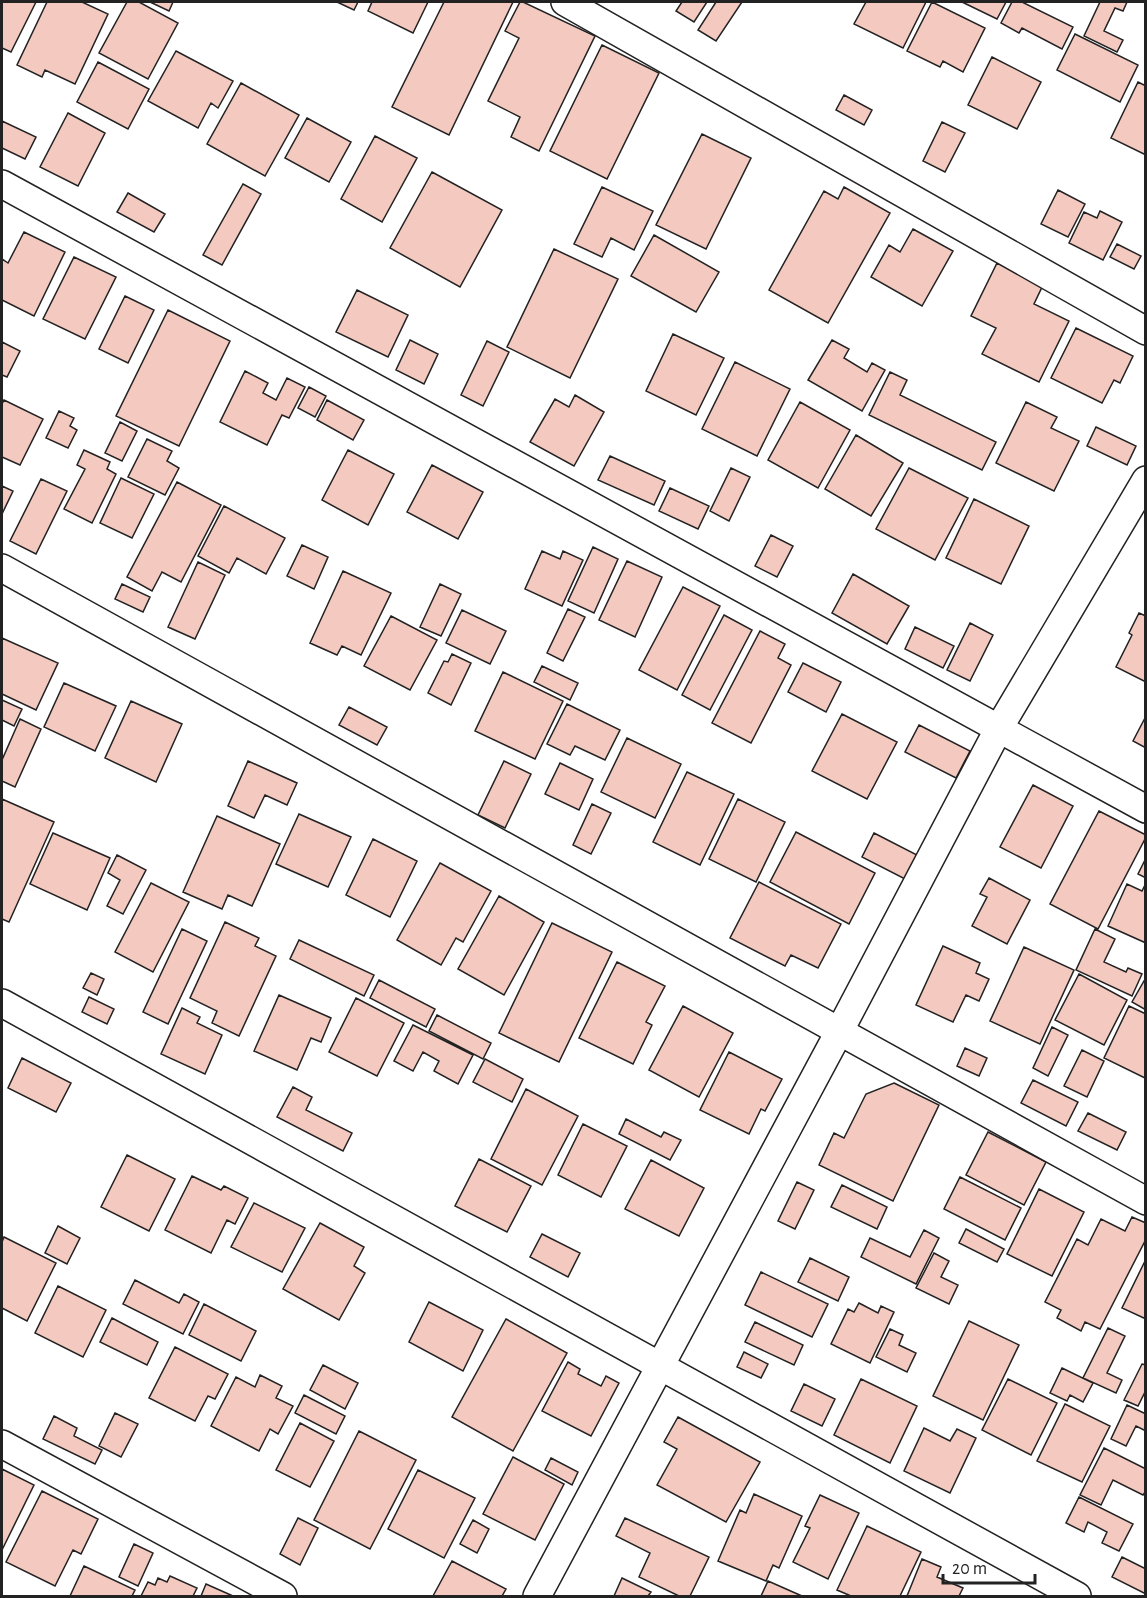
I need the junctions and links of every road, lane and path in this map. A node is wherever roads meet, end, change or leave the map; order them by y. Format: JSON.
{"nodes":[{"id":1,"x":565,"y":2,"type":"edge"},
{"id":2,"x":2,"y":184,"type":"edge"},
{"id":3,"x":1146,"y":331,"type":"edge"},
{"id":4,"x":1146,"y":480,"type":"edge"},
{"id":5,"x":2,"y":568,"type":"edge"},
{"id":6,"x":999,"y":728,"type":"junction"},
{"id":7,"x":1146,"y":809,"type":"edge"},
{"id":8,"x":2,"y":1003,"type":"edge"},
{"id":9,"x":839,"y":1032,"type":"junction"},
{"id":10,"x":1146,"y":1201,"type":"edge"},
{"id":11,"x":661,"y":1365,"type":"junction"},
{"id":12,"x":2,"y":1444,"type":"edge"},
{"id":13,"x":283,"y":1596,"type":"edge"},
{"id":14,"x":537,"y":1596,"type":"edge"},
{"id":15,"x":1077,"y":1596,"type":"edge"}],
"edges":[{"from":1,"to":3,"type":"street"},
{"from":2,"to":6,"type":"street"},
{"from":4,"to":6,"type":"street"},
{"from":5,"to":9,"type":"street"},
{"from":6,"to":7,"type":"street"},
{"from":6,"to":9,"type":"street"},
{"from":8,"to":11,"type":"street"},
{"from":9,"to":10,"type":"street"},
{"from":9,"to":11,"type":"street"},
{"from":11,"to":14,"type":"street"},
{"from":11,"to":15,"type":"street"},
{"from":12,"to":13,"type":"street"}]}
